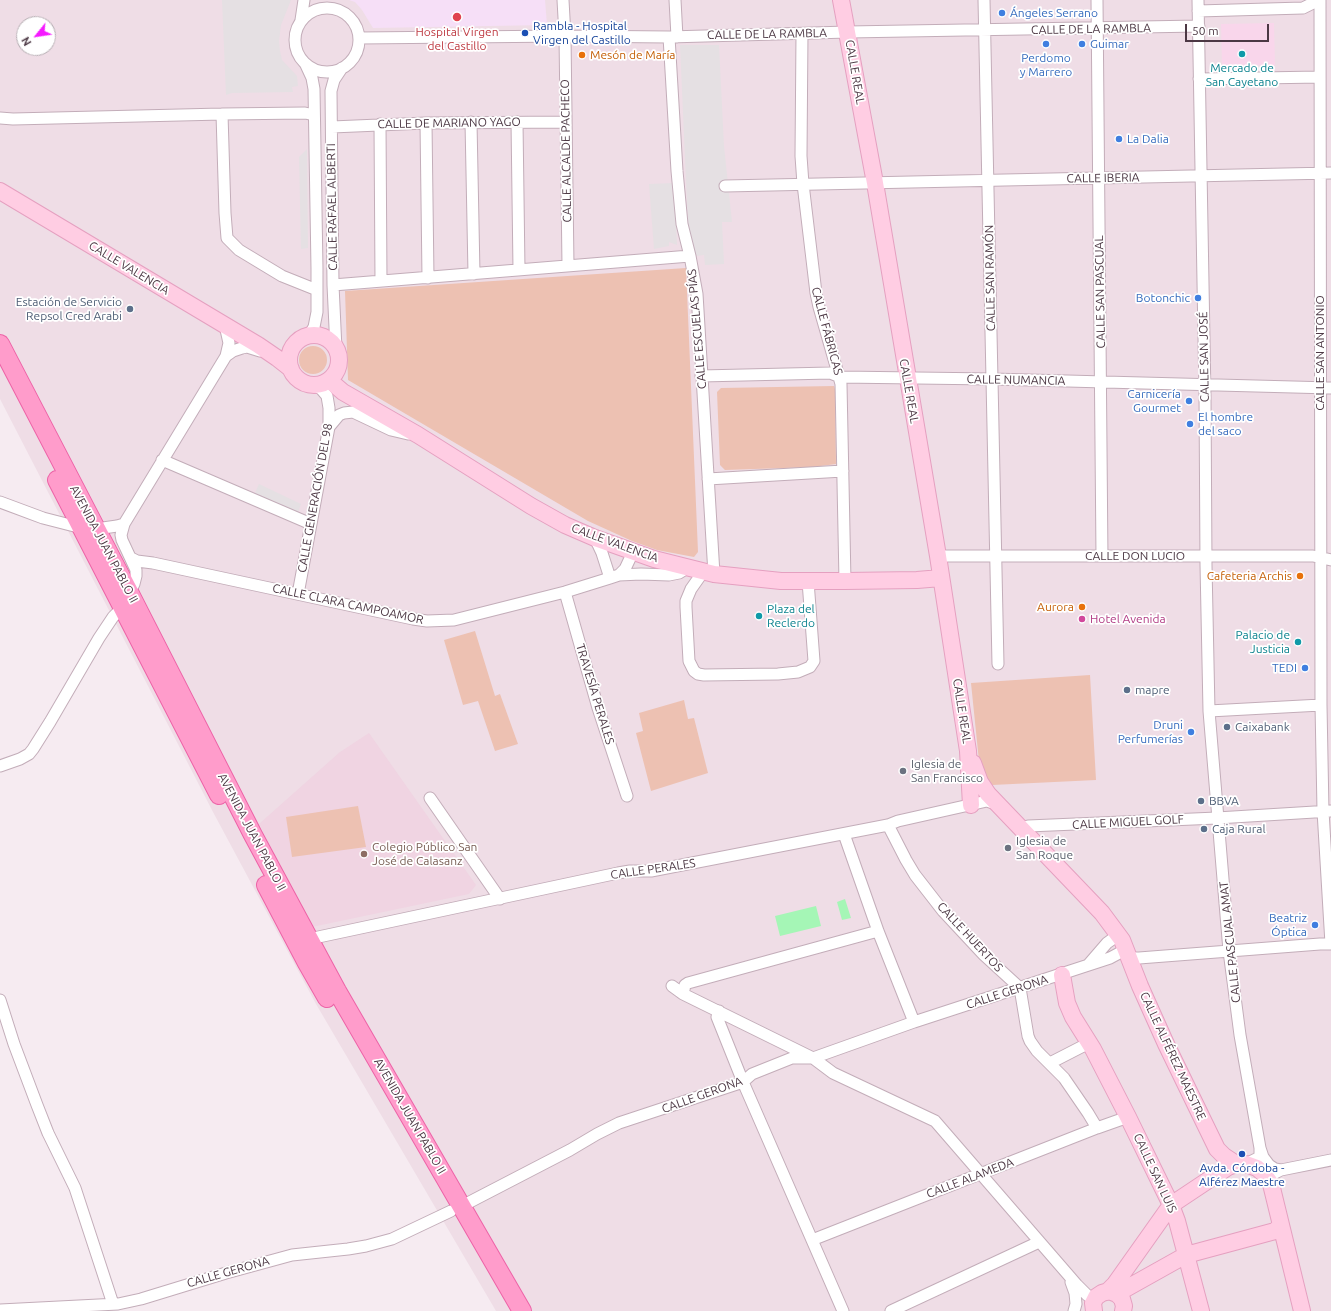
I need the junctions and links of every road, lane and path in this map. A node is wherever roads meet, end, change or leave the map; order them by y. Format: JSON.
{"nodes":[{"id":1,"x":304,"y":0,"type":"edge"},
{"id":2,"x":563,"y":0,"type":"edge"},
{"id":3,"x":675,"y":0,"type":"edge"},
{"id":4,"x":841,"y":0,"type":"edge"},
{"id":5,"x":984,"y":0,"type":"edge"},
{"id":6,"x":1097,"y":0,"type":"edge"},
{"id":7,"x":1319,"y":0,"type":"edge"},
{"id":8,"x":333,"y":5,"type":"edge"},
{"id":9,"x":1198,"y":5,"type":"edge"},
{"id":10,"x":302,"y":20,"type":"junction"},
{"id":11,"x":1199,"y":26,"type":"junction"},
{"id":12,"x":1098,"y":29,"type":"junction"},
{"id":13,"x":984,"y":30,"type":"junction"},
{"id":14,"x":848,"y":32,"type":"junction"},
{"id":15,"x":802,"y":34,"type":"junction"},
{"id":16,"x":565,"y":36,"type":"junction"},
{"id":17,"x":673,"y":37,"type":"junction"},
{"id":18,"x":359,"y":38,"type":"junction"},
{"id":19,"x":306,"y":65,"type":"junction"},
{"id":20,"x":342,"y":68,"type":"junction"},
{"id":21,"x":1320,"y":77,"type":"junction"},
{"id":22,"x":1199,"y":79,"type":"junction"},
{"id":23,"x":222,"y":114,"type":"junction"},
{"id":24,"x":314,"y":115,"type":"junction"},
{"id":25,"x":0,"y":118,"type":"edge"},
{"id":26,"x":13,"y":119,"type":"junction"},
{"id":27,"x":471,"y":122,"type":"junction"},
{"id":28,"x":517,"y":122,"type":"junction"},
{"id":29,"x":566,"y":122,"type":"junction"},
{"id":30,"x":0,"y":123,"type":"edge"},
{"id":31,"x":426,"y":123,"type":"junction"},
{"id":32,"x":380,"y":124,"type":"junction"},
{"id":33,"x":332,"y":127,"type":"junction"},
{"id":34,"x":1326,"y":173,"type":"edge"},
{"id":35,"x":1201,"y":176,"type":"junction"},
{"id":36,"x":1098,"y":178,"type":"junction"},
{"id":37,"x":987,"y":181,"type":"junction"},
{"id":38,"x":875,"y":183,"type":"junction"},
{"id":39,"x":803,"y":184,"type":"junction"},
{"id":40,"x":725,"y":186,"type":"dead end"},
{"id":41,"x":2,"y":192,"type":"edge"},
{"id":42,"x":690,"y":256,"type":"junction"},
{"id":43,"x":568,"y":266,"type":"junction"},
{"id":44,"x":519,"y":270,"type":"junction"},
{"id":45,"x":474,"y":274,"type":"junction"},
{"id":46,"x":428,"y":278,"type":"junction"},
{"id":47,"x":382,"y":281,"type":"junction"},
{"id":48,"x":333,"y":285,"type":"junction"},
{"id":49,"x":317,"y":290,"type":"junction"},
{"id":50,"x":225,"y":325,"type":"junction"},
{"id":51,"x":309,"y":336,"type":"junction"},
{"id":52,"x":0,"y":344,"type":"edge"},
{"id":53,"x":258,"y":344,"type":"junction"},
{"id":54,"x":295,"y":344,"type":"junction"},
{"id":55,"x":336,"y":349,"type":"junction"},
{"id":56,"x":226,"y":356,"type":"junction"},
{"id":57,"x":277,"y":358,"type":"junction"},
{"id":58,"x":0,"y":369,"type":"edge"},
{"id":59,"x":291,"y":369,"type":"junction"},
{"id":60,"x":701,"y":376,"type":"junction"},
{"id":61,"x":840,"y":377,"type":"junction"},
{"id":62,"x":907,"y":379,"type":"junction"},
{"id":63,"x":992,"y":379,"type":"junction"},
{"id":64,"x":328,"y":380,"type":"junction"},
{"id":65,"x":1100,"y":382,"type":"junction"},
{"id":66,"x":313,"y":385,"type":"junction"},
{"id":67,"x":1204,"y":385,"type":"junction"},
{"id":68,"x":1325,"y":388,"type":"edge"},
{"id":69,"x":328,"y":427,"type":"junction"},
{"id":70,"x":418,"y":435,"type":"junction"},
{"id":71,"x":162,"y":460,"type":"junction"},
{"id":72,"x":843,"y":471,"type":"junction"},
{"id":73,"x":708,"y":479,"type":"junction"},
{"id":74,"x":0,"y":502,"type":"edge"},
{"id":75,"x":124,"y":524,"type":"junction"},
{"id":76,"x":311,"y":524,"type":"junction"},
{"id":77,"x":89,"y":529,"type":"junction"},
{"id":78,"x":595,"y":538,"type":"junction"},
{"id":79,"x":633,"y":552,"type":"junction"},
{"id":80,"x":938,"y":556,"type":"junction"},
{"id":81,"x":996,"y":556,"type":"junction"},
{"id":82,"x":1102,"y":556,"type":"junction"},
{"id":83,"x":1206,"y":556,"type":"junction"},
{"id":84,"x":131,"y":558,"type":"junction"},
{"id":85,"x":1326,"y":559,"type":"edge"},
{"id":86,"x":687,"y":568,"type":"junction"},
{"id":87,"x":708,"y":573,"type":"junction"},
{"id":88,"x":615,"y":576,"type":"junction"},
{"id":89,"x":941,"y":578,"type":"junction"},
{"id":90,"x":808,"y":581,"type":"junction"},
{"id":91,"x":845,"y":581,"type":"junction"},
{"id":92,"x":565,"y":592,"type":"junction"},
{"id":93,"x":298,"y":594,"type":"junction"},
{"id":94,"x":126,"y":600,"type":"junction"},
{"id":95,"x":998,"y":664,"type":"dead end"},
{"id":96,"x":1321,"y":705,"type":"junction"},
{"id":97,"x":1209,"y":711,"type":"junction"},
{"id":98,"x":968,"y":751,"type":"junction"},
{"id":99,"x":0,"y":766,"type":"edge"},
{"id":100,"x":627,"y":796,"type":"dead end"},
{"id":101,"x":430,"y":798,"type":"dead end"},
{"id":102,"x":996,"y":804,"type":"junction"},
{"id":103,"x":971,"y":805,"type":"junction"},
{"id":104,"x":1327,"y":811,"type":"edge"},
{"id":105,"x":1218,"y":818,"type":"junction"},
{"id":106,"x":888,"y":825,"type":"junction"},
{"id":107,"x":1024,"y":831,"type":"junction"},
{"id":108,"x":844,"y":834,"type":"junction"},
{"id":109,"x":500,"y":899,"type":"junction"},
{"id":110,"x":878,"y":931,"type":"junction"},
{"id":111,"x":309,"y":939,"type":"junction"},
{"id":112,"x":1331,"y":944,"type":"edge"},
{"id":113,"x":1126,"y":948,"type":"junction"},
{"id":114,"x":1229,"y":951,"type":"junction"},
{"id":115,"x":1088,"y":965,"type":"junction"},
{"id":116,"x":1062,"y":975,"type":"junction"},
{"id":117,"x":672,"y":986,"type":"dead end"},
{"id":118,"x":1020,"y":988,"type":"junction"},
{"id":119,"x":683,"y":994,"type":"junction"},
{"id":120,"x":0,"y":1000,"type":"edge"},
{"id":121,"x":719,"y":1011,"type":"junction"},
{"id":122,"x":914,"y":1022,"type":"junction"},
{"id":123,"x":1089,"y":1043,"type":"junction"},
{"id":124,"x":813,"y":1058,"type":"junction"},
{"id":125,"x":1050,"y":1063,"type":"junction"},
{"id":126,"x":743,"y":1082,"type":"junction"},
{"id":127,"x":1128,"y":1117,"type":"junction"},
{"id":128,"x":1097,"y":1128,"type":"junction"},
{"id":129,"x":1260,"y":1148,"type":"junction"},
{"id":130,"x":1331,"y":1160,"type":"edge"},
{"id":131,"x":1241,"y":1164,"type":"junction"},
{"id":132,"x":981,"y":1174,"type":"junction"},
{"id":133,"x":1275,"y":1174,"type":"junction"},
{"id":134,"x":1171,"y":1206,"type":"junction"},
{"id":135,"x":457,"y":1209,"type":"junction"},
{"id":136,"x":1281,"y":1225,"type":"junction"},
{"id":137,"x":812,"y":1240,"type":"junction"},
{"id":138,"x":1039,"y":1242,"type":"junction"},
{"id":139,"x":1186,"y":1256,"type":"junction"},
{"id":140,"x":1065,"y":1271,"type":"junction"},
{"id":141,"x":113,"y":1304,"type":"junction"},
{"id":142,"x":1103,"y":1304,"type":"edge"},
{"id":143,"x":0,"y":1310,"type":"edge"},
{"id":144,"x":509,"y":1311,"type":"edge"},
{"id":145,"x":522,"y":1311,"type":"edge"},
{"id":146,"x":843,"y":1311,"type":"edge"},
{"id":147,"x":891,"y":1311,"type":"edge"},
{"id":148,"x":1074,"y":1311,"type":"edge"},
{"id":149,"x":1201,"y":1311,"type":"edge"},
{"id":150,"x":1302,"y":1311,"type":"edge"}],
"edges":[{"from":1,"to":10,"type":"street"},
{"from":2,"to":16,"type":"street","name":"CALLE ALCALDE PACHECO"},
{"from":3,"to":17,"type":"street","name":"CALLE ESCUELAS PÍAS"},
{"from":4,"to":14,"type":"main road","name":"CALLE REAL"},
{"from":5,"to":13,"type":"street","name":"CALLE SAN RAMÓN"},
{"from":6,"to":12,"type":"street","name":"CALLE SAN PASCUAL"},
{"from":7,"to":9,"type":"street"},
{"from":7,"to":21,"type":"street","name":"CALLE SAN ANTONIO"},
{"from":8,"to":10,"type":"street"},
{"from":8,"to":18,"type":"street"},
{"from":9,"to":11,"type":"street","name":"CALLE SAN JOSÉ"},
{"from":10,"to":19,"type":"street"},
{"from":11,"to":12,"type":"street","name":"CALLE DE LA RAMBLA"},
{"from":11,"to":22,"type":"street","name":"CALLE SAN JOSÉ"},
{"from":12,"to":13,"type":"street","name":"CALLE DE LA RAMBLA"},
{"from":12,"to":36,"type":"street","name":"CALLE SAN PASCUAL"},
{"from":13,"to":14,"type":"street","name":"CALLE DE LA RAMBLA"},
{"from":13,"to":37,"type":"street","name":"CALLE SAN RAMÓN"},
{"from":14,"to":15,"type":"street","name":"CALLE DE LA RAMBLA"},
{"from":14,"to":38,"type":"main road","name":"CALLE REAL"},
{"from":15,"to":17,"type":"street","name":"CALLE DE LA RAMBLA"},
{"from":15,"to":39,"type":"street","name":"CALLE FÁBRICAS"},
{"from":16,"to":17,"type":"street","name":"CALLE DE LA RAMBLA"},
{"from":16,"to":18,"type":"street","name":"CALLE DE LA RAMBLA"},
{"from":16,"to":29,"type":"street","name":"CALLE ALCALDE PACHECO"},
{"from":17,"to":42,"type":"street","name":"CALLE ESCUELAS PÍAS"},
{"from":18,"to":20,"type":"street"},
{"from":19,"to":20,"type":"street"},
{"from":19,"to":24,"type":"street","name":"CALLE RAFAEL ALBERTI"},
{"from":20,"to":33,"type":"street","name":"CALLE RAFAEL ALBERTI"},
{"from":21,"to":22,"type":"street"},
{"from":21,"to":34,"type":"street","name":"CALLE SAN ANTONIO"},
{"from":22,"to":35,"type":"street","name":"CALLE SAN JOSÉ"},
{"from":23,"to":24,"type":"street"},
{"from":23,"to":26,"type":"street"},
{"from":23,"to":49,"type":"street"},
{"from":24,"to":49,"type":"street","name":"CALLE RAFAEL ALBERTI"},
{"from":25,"to":26,"type":"street"},
{"from":26,"to":30,"type":"street"},
{"from":27,"to":28,"type":"street","name":"CALLE DE MARIANO YAGO"},
{"from":27,"to":31,"type":"street","name":"CALLE DE MARIANO YAGO"},
{"from":27,"to":45,"type":"street"},
{"from":28,"to":29,"type":"street","name":"CALLE DE MARIANO YAGO"},
{"from":28,"to":44,"type":"street"},
{"from":29,"to":43,"type":"street","name":"CALLE ALCALDE PACHECO"},
{"from":31,"to":32,"type":"street","name":"CALLE DE MARIANO YAGO"},
{"from":31,"to":46,"type":"street"},
{"from":32,"to":33,"type":"street","name":"CALLE DE MARIANO YAGO"},
{"from":32,"to":47,"type":"street"},
{"from":33,"to":48,"type":"street","name":"CALLE RAFAEL ALBERTI"},
{"from":34,"to":35,"type":"street","name":"CALLE IBERIA"},
{"from":34,"to":68,"type":"street","name":"CALLE SAN ANTONIO"},
{"from":35,"to":36,"type":"street","name":"CALLE IBERIA"},
{"from":35,"to":67,"type":"street","name":"CALLE SAN JOSÉ"},
{"from":36,"to":37,"type":"street","name":"CALLE IBERIA"},
{"from":36,"to":65,"type":"street","name":"CALLE SAN PASCUAL"},
{"from":37,"to":38,"type":"street","name":"CALLE IBERIA"},
{"from":37,"to":63,"type":"street","name":"CALLE SAN RAMÓN"},
{"from":38,"to":39,"type":"street","name":"CALLE IBERIA"},
{"from":38,"to":62,"type":"main road","name":"CALLE REAL"},
{"from":39,"to":40,"type":"street","name":"CALLE IBERIA"},
{"from":39,"to":61,"type":"street","name":"CALLE FÁBRICAS"},
{"from":41,"to":50,"type":"main road","name":"CALLE VALENCIA"},
{"from":42,"to":43,"type":"street"},
{"from":42,"to":60,"type":"street","name":"CALLE ESCUELAS PÍAS"},
{"from":43,"to":44,"type":"street"},
{"from":44,"to":45,"type":"street"},
{"from":45,"to":46,"type":"street"},
{"from":46,"to":47,"type":"street"},
{"from":47,"to":48,"type":"street"},
{"from":48,"to":55,"type":"street","name":"CALLE RAFAEL ALBERTI"},
{"from":49,"to":51,"type":"street","name":"CALLE RAFAEL ALBERTI"},
{"from":50,"to":53,"type":"main road","name":"CALLE VALENCIA"},
{"from":50,"to":56,"type":"street"},
{"from":51,"to":54,"type":"main road"},
{"from":51,"to":55,"type":"main road"},
{"from":52,"to":77,"type":"main road","name":"AVENIDA JUAN PABLO II"},
{"from":53,"to":54,"type":"main road","name":"CALLE VALENCIA"},
{"from":53,"to":57,"type":"main road","name":"CALLE VALENCIA"},
{"from":54,"to":59,"type":"main road"},
{"from":55,"to":64,"type":"main road"},
{"from":56,"to":57,"type":"street"},
{"from":56,"to":71,"type":"street"},
{"from":57,"to":59,"type":"main road","name":"CALLE VALENCIA"},
{"from":58,"to":77,"type":"main road","name":"AVENIDA JUAN PABLO II"},
{"from":59,"to":66,"type":"main road"},
{"from":60,"to":61,"type":"street","name":"CALLE NUMANCIA"},
{"from":60,"to":73,"type":"street","name":"CALLE ESCUELAS PÍAS"},
{"from":61,"to":62,"type":"street","name":"CALLE NUMANCIA"},
{"from":61,"to":72,"type":"street","name":"CALLE FÁBRICAS"},
{"from":62,"to":63,"type":"street","name":"CALLE NUMANCIA"},
{"from":62,"to":80,"type":"main road","name":"CALLE REAL"},
{"from":63,"to":65,"type":"street","name":"CALLE NUMANCIA"},
{"from":63,"to":81,"type":"street","name":"CALLE SAN RAMÓN"},
{"from":64,"to":66,"type":"main road"},
{"from":64,"to":70,"type":"main road","name":"CALLE VALENCIA"},
{"from":65,"to":67,"type":"street","name":"CALLE NUMANCIA"},
{"from":65,"to":82,"type":"street","name":"CALLE SAN PASCUAL"},
{"from":66,"to":69,"type":"street","name":"CALLE GENERACIÓN DEL 98"},
{"from":67,"to":68,"type":"street","name":"CALLE NUMANCIA"},
{"from":67,"to":83,"type":"street","name":"CALLE SAN JOSÉ"},
{"from":68,"to":85,"type":"street","name":"CALLE SAN ANTONIO"},
{"from":69,"to":70,"type":"street"},
{"from":69,"to":76,"type":"street","name":"CALLE GENERACIÓN DEL 98"},
{"from":70,"to":78,"type":"main road","name":"CALLE VALENCIA"},
{"from":71,"to":75,"type":"street"},
{"from":71,"to":76,"type":"street"},
{"from":72,"to":73,"type":"street"},
{"from":72,"to":91,"type":"street","name":"CALLE FÁBRICAS"},
{"from":73,"to":87,"type":"street","name":"CALLE ESCUELAS PÍAS"},
{"from":74,"to":77,"type":"street"},
{"from":75,"to":77,"type":"street"},
{"from":75,"to":84,"type":"street"},
{"from":76,"to":93,"type":"street","name":"CALLE GENERACIÓN DEL 98"},
{"from":77,"to":94,"type":"main road","name":"AVENIDA JUAN PABLO II"},
{"from":78,"to":79,"type":"main road","name":"CALLE VALENCIA"},
{"from":78,"to":88,"type":"street"},
{"from":79,"to":86,"type":"main road","name":"CALLE VALENCIA"},
{"from":79,"to":88,"type":"street"},
{"from":80,"to":81,"type":"street","name":"CALLE DON LUCIO"},
{"from":80,"to":89,"type":"main road","name":"CALLE REAL"},
{"from":81,"to":82,"type":"street","name":"CALLE DON LUCIO"},
{"from":81,"to":95,"type":"street","name":"CALLE SAN RAMÓN"},
{"from":82,"to":83,"type":"street","name":"CALLE DON LUCIO"},
{"from":83,"to":85,"type":"street","name":"CALLE DON LUCIO"},
{"from":83,"to":97,"type":"street","name":"CALLE SAN JOSÉ"},
{"from":84,"to":93,"type":"street","name":"CALLE CLARA CAMPOAMOR"},
{"from":84,"to":94,"type":"street"},
{"from":85,"to":96,"type":"street","name":"CALLE SAN ANTONIO"},
{"from":86,"to":87,"type":"main road","name":"CALLE VALENCIA"},
{"from":86,"to":88,"type":"street","name":"CALLE CLARA CAMPOAMOR"},
{"from":87,"to":90,"type":"main road","name":"CALLE VALENCIA"},
{"from":87,"to":90,"type":"street"},
{"from":88,"to":92,"type":"street","name":"CALLE CLARA CAMPOAMOR"},
{"from":89,"to":91,"type":"main road","name":"CALLE VALENCIA"},
{"from":89,"to":98,"type":"main road","name":"CALLE REAL"},
{"from":90,"to":91,"type":"main road","name":"CALLE VALENCIA"},
{"from":92,"to":93,"type":"street","name":"CALLE CLARA CAMPOAMOR"},
{"from":92,"to":100,"type":"street","name":"TRAVESÍA PERALES"},
{"from":94,"to":99,"type":"street"},
{"from":94,"to":111,"type":"main road","name":"AVENIDA JUAN PABLO II"},
{"from":94,"to":135,"type":"main road","name":"AVENIDA JUAN PABLO II"},
{"from":96,"to":97,"type":"street"},
{"from":96,"to":104,"type":"street","name":"CALLE SAN ANTONIO"},
{"from":97,"to":105,"type":"street","name":"CALLE PASCUAL AMAT"},
{"from":98,"to":102,"type":"main road","name":"CALLE ALFÉREZ MAESTRE"},
{"from":98,"to":103,"type":"main road"},
{"from":101,"to":109,"type":"street"},
{"from":102,"to":103,"type":"street","name":"CALLE PERALES"},
{"from":102,"to":107,"type":"main road","name":"CALLE ALFÉREZ MAESTRE"},
{"from":103,"to":106,"type":"street","name":"CALLE PERALES"},
{"from":104,"to":105,"type":"street","name":"CALLE MIGUEL GOLF"},
{"from":104,"to":112,"type":"street","name":"CALLE SAN ANTONIO"},
{"from":105,"to":107,"type":"street","name":"CALLE MIGUEL GOLF"},
{"from":105,"to":114,"type":"street","name":"CALLE PASCUAL AMAT"},
{"from":106,"to":108,"type":"street","name":"CALLE PERALES"},
{"from":106,"to":118,"type":"street","name":"CALLE HUERTOS"},
{"from":107,"to":113,"type":"main road","name":"CALLE ALFÉREZ MAESTRE"},
{"from":108,"to":109,"type":"street","name":"CALLE PERALES"},
{"from":108,"to":110,"type":"street"},
{"from":109,"to":111,"type":"street","name":"CALLE PERALES"},
{"from":110,"to":119,"type":"street"},
{"from":110,"to":122,"type":"street"},
{"from":111,"to":135,"type":"main road","name":"AVENIDA JUAN PABLO II"},
{"from":112,"to":114,"type":"street"},
{"from":113,"to":114,"type":"street"},
{"from":113,"to":115,"type":"street","name":"CALLE GERONA"},
{"from":113,"to":115,"type":"street","name":"CALLE GERONA"},
{"from":113,"to":131,"type":"main road","name":"CALLE ALFÉREZ MAESTRE"},
{"from":114,"to":129,"type":"street","name":"CALLE PASCUAL AMAT"},
{"from":115,"to":116,"type":"street","name":"CALLE GERONA"},
{"from":116,"to":118,"type":"street","name":"CALLE GERONA"},
{"from":116,"to":123,"type":"main road","name":"CALLE SAN LUIS"},
{"from":117,"to":119,"type":"street"},
{"from":118,"to":122,"type":"street","name":"CALLE GERONA"},
{"from":118,"to":125,"type":"street"},
{"from":119,"to":121,"type":"street"},
{"from":120,"to":141,"type":"street"},
{"from":121,"to":124,"type":"street"},
{"from":121,"to":126,"type":"street"},
{"from":122,"to":124,"type":"street","name":"CALLE GERONA"},
{"from":123,"to":125,"type":"street"},
{"from":123,"to":127,"type":"main road","name":"CALLE SAN LUIS"},
{"from":124,"to":126,"type":"street","name":"CALLE GERONA"},
{"from":124,"to":132,"type":"street"},
{"from":125,"to":128,"type":"street"},
{"from":126,"to":135,"type":"street","name":"CALLE GERONA"},
{"from":126,"to":137,"type":"street"},
{"from":127,"to":128,"type":"street","name":"CALLE ALAMEDA"},
{"from":127,"to":134,"type":"main road","name":"CALLE SAN LUIS"},
{"from":128,"to":132,"type":"street","name":"CALLE ALAMEDA"},
{"from":129,"to":131,"type":"street"},
{"from":129,"to":133,"type":"street","name":"CALLE PASCUAL AMAT"},
{"from":130,"to":133,"type":"street"},
{"from":131,"to":133,"type":"main road","name":"CALLE ALFÉREZ MAESTRE"},
{"from":131,"to":134,"type":"main road"},
{"from":132,"to":137,"type":"street","name":"CALLE ALAMEDA"},
{"from":132,"to":138,"type":"street"},
{"from":133,"to":136,"type":"main road"},
{"from":134,"to":139,"type":"main road","name":"CALLE SAN LUIS"},
{"from":134,"to":142,"type":"main road"},
{"from":135,"to":141,"type":"street","name":"CALLE GERONA"},
{"from":135,"to":144,"type":"main road","name":"AVENIDA JUAN PABLO II"},
{"from":135,"to":145,"type":"main road","name":"AVENIDA JUAN PABLO II"},
{"from":136,"to":139,"type":"main road"},
{"from":136,"to":150,"type":"main road"},
{"from":137,"to":146,"type":"street"},
{"from":138,"to":140,"type":"street"},
{"from":138,"to":147,"type":"street"},
{"from":139,"to":142,"type":"main road"},
{"from":139,"to":149,"type":"main road","name":"CALLE SAN LUIS"},
{"from":140,"to":142,"type":"street"},
{"from":140,"to":148,"type":"street"},
{"from":141,"to":143,"type":"street","name":"CALLE GERONA"}]}
